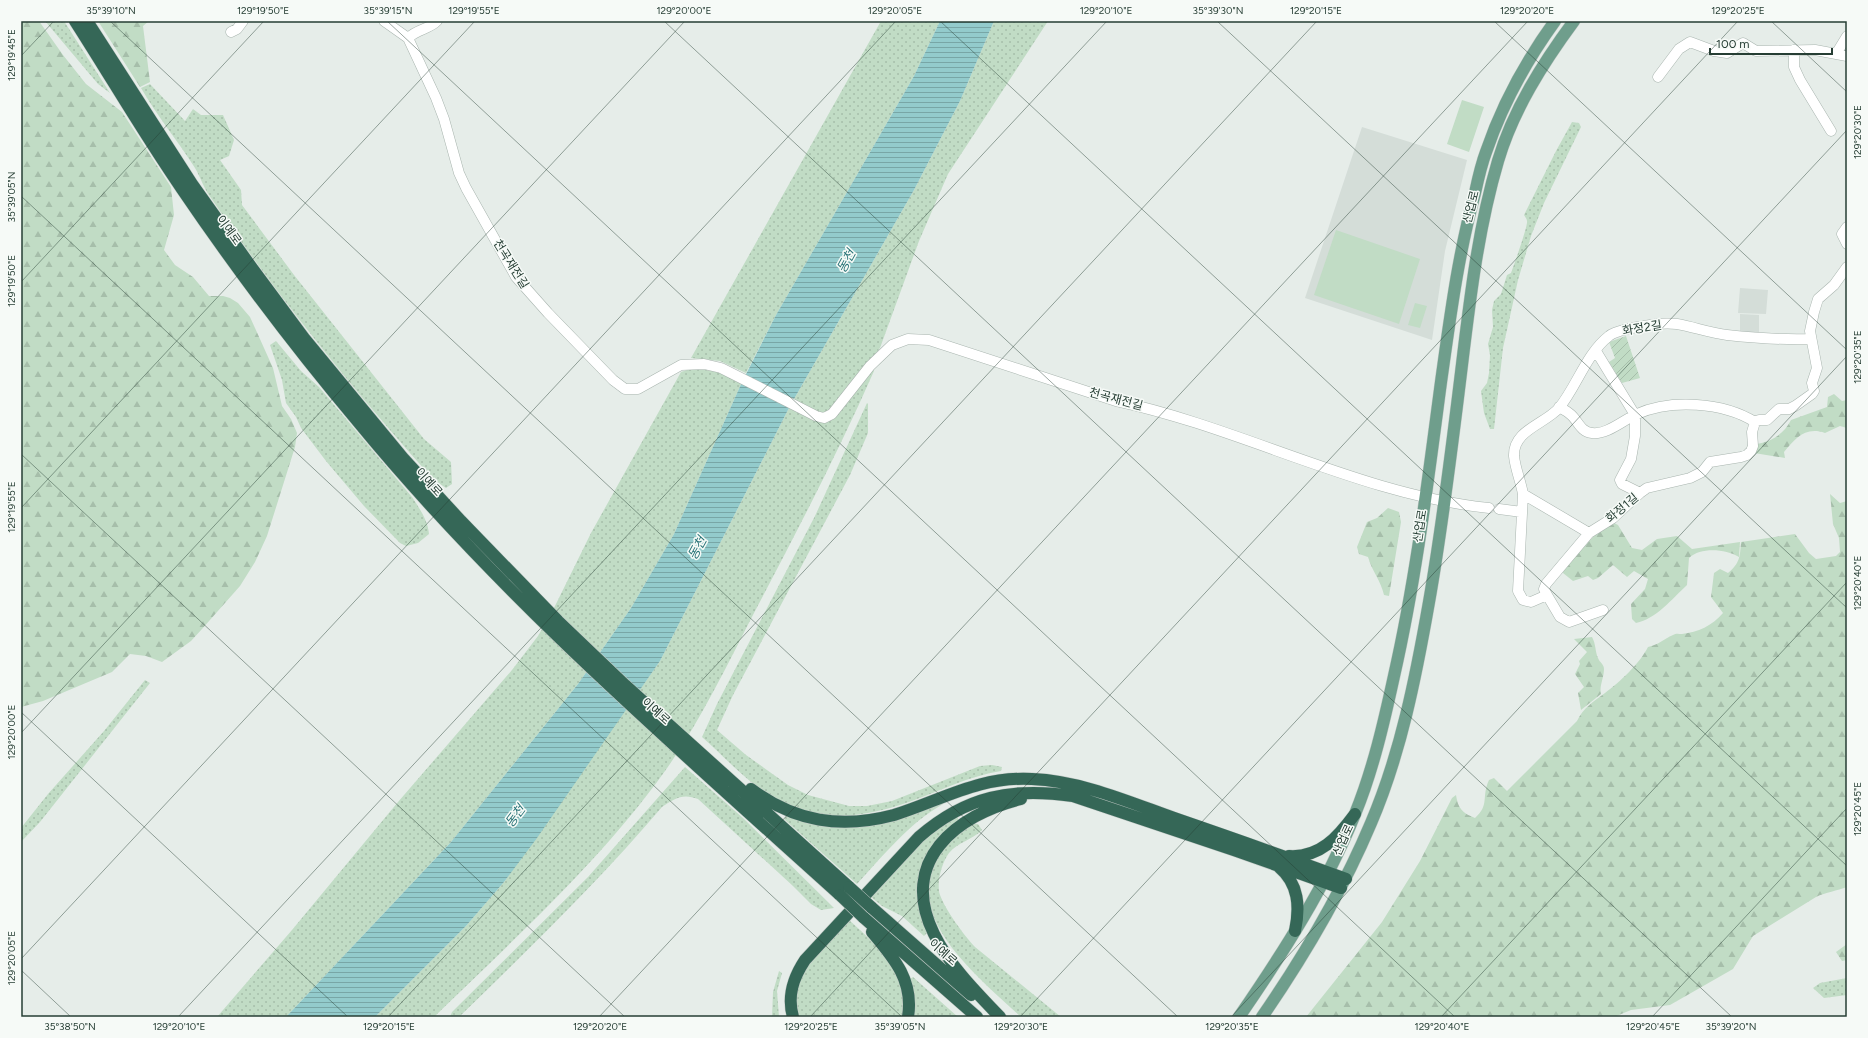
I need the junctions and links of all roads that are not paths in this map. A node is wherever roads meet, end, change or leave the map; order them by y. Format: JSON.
{"nodes":[{"id":1,"x":74,"y":21,"type":"edge"},
{"id":2,"x":87,"y":21,"type":"edge"},
{"id":3,"x":243,"y":21,"type":"edge"},
{"id":4,"x":384,"y":21,"type":"edge"},
{"id":5,"x":437,"y":21,"type":"edge"},
{"id":6,"x":1555,"y":21,"type":"edge"},
{"id":7,"x":1574,"y":21,"type":"edge"},
{"id":8,"x":231,"y":32,"type":"dead end"},
{"id":9,"x":1847,"y":36,"type":"edge"},
{"id":10,"x":408,"y":38,"type":"junction"},
{"id":11,"x":1794,"y":50,"type":"junction"},
{"id":12,"x":1836,"y":54,"type":"junction"},
{"id":13,"x":1847,"y":56,"type":"edge"},
{"id":14,"x":1658,"y":76,"type":"dead end"},
{"id":15,"x":1831,"y":130,"type":"dead end"},
{"id":16,"x":1847,"y":227,"type":"edge"},
{"id":17,"x":1847,"y":244,"type":"edge"},
{"id":18,"x":1847,"y":267,"type":"edge"},
{"id":19,"x":1812,"y":339,"type":"junction"},
{"id":20,"x":1596,"y":351,"type":"junction"},
{"id":21,"x":1559,"y":407,"type":"junction"},
{"id":22,"x":1635,"y":414,"type":"junction"},
{"id":23,"x":1755,"y":422,"type":"junction"},
{"id":24,"x":1640,"y":493,"type":"junction"},
{"id":25,"x":1523,"y":494,"type":"junction"},
{"id":26,"x":1425,"y":497,"type":"junction"},
{"id":27,"x":1444,"y":501,"type":"junction"},
{"id":28,"x":1522,"y":512,"type":"junction"},
{"id":29,"x":1589,"y":533,"type":"junction"},
{"id":30,"x":1547,"y":595,"type":"junction"},
{"id":31,"x":1603,"y":610,"type":"dead end"},
{"id":32,"x":702,"y":753,"type":"junction"},
{"id":33,"x":1089,"y":789,"type":"junction"},
{"id":34,"x":1073,"y":796,"type":"junction"},
{"id":35,"x":1355,"y":814,"type":"junction"},
{"id":36,"x":1278,"y":860,"type":"junction"},
{"id":37,"x":1325,"y":877,"type":"junction"},
{"id":38,"x":1343,"y":884,"type":"junction"},
{"id":39,"x":844,"y":891,"type":"junction"},
{"id":40,"x":865,"y":914,"type":"junction"},
{"id":41,"x":1295,"y":931,"type":"junction"},
{"id":42,"x":785,"y":1017,"type":"edge"},
{"id":43,"x":793,"y":1017,"type":"edge"},
{"id":44,"x":908,"y":1017,"type":"edge"},
{"id":45,"x":977,"y":1017,"type":"edge"},
{"id":46,"x":996,"y":1017,"type":"edge"},
{"id":47,"x":1000,"y":1017,"type":"edge"},
{"id":48,"x":1239,"y":1017,"type":"edge"},
{"id":49,"x":1262,"y":1017,"type":"edge"}],
"edges":[{"from":1,"to":39,"type":"highway","name":"이예로"},
{"from":2,"to":32,"type":"highway","name":"이예로"},
{"from":3,"to":8,"type":"street"},
{"from":4,"to":10,"type":"street","name":"천곡재전길"},
{"from":5,"to":10,"type":"street"},
{"from":6,"to":26,"type":"main road","name":"산업로"},
{"from":7,"to":27,"type":"main road","name":"산업로"},
{"from":9,"to":12,"type":"street"},
{"from":10,"to":26,"type":"street","name":"천곡재전길"},
{"from":11,"to":12,"type":"street"},
{"from":11,"to":14,"type":"street"},
{"from":11,"to":15,"type":"street"},
{"from":12,"to":13,"type":"street"},
{"from":16,"to":17,"type":"street"},
{"from":18,"to":19,"type":"street"},
{"from":19,"to":20,"type":"street","name":"화정2길"},
{"from":19,"to":23,"type":"street"},
{"from":20,"to":21,"type":"street","name":"화정2길"},
{"from":20,"to":22,"type":"street"},
{"from":21,"to":22,"type":"street"},
{"from":21,"to":25,"type":"street","name":"화정2길"},
{"from":22,"to":23,"type":"street"},
{"from":22,"to":24,"type":"street"},
{"from":23,"to":24,"type":"street","name":"화정1길"},
{"from":24,"to":29,"type":"street","name":"화정1길"},
{"from":25,"to":28,"type":"street"},
{"from":25,"to":29,"type":"street"},
{"from":26,"to":27,"type":"street","name":"천곡재전길"},
{"from":26,"to":35,"type":"main road","name":"산업로"},
{"from":27,"to":28,"type":"street","name":"천곡재전길"},
{"from":27,"to":38,"type":"main road","name":"산업로"},
{"from":28,"to":30,"type":"street"},
{"from":29,"to":30,"type":"street","name":"화정1길"},
{"from":30,"to":31,"type":"street"},
{"from":32,"to":33,"type":"highway"},
{"from":32,"to":39,"type":"highway","name":"이예로"},
{"from":33,"to":36,"type":"highway"},
{"from":33,"to":42,"type":"highway"},
{"from":34,"to":36,"type":"highway"},
{"from":34,"to":43,"type":"highway"},
{"from":34,"to":47,"type":"highway"},
{"from":35,"to":36,"type":"highway"},
{"from":35,"to":37,"type":"main road","name":"산업로"},
{"from":36,"to":37,"type":"highway"},
{"from":36,"to":41,"type":"highway"},
{"from":37,"to":38,"type":"highway"},
{"from":37,"to":41,"type":"main road","name":"산업로"},
{"from":38,"to":49,"type":"main road","name":"산업로"},
{"from":39,"to":40,"type":"highway","bridge":true},
{"from":40,"to":44,"type":"highway"},
{"from":40,"to":45,"type":"highway"},
{"from":40,"to":46,"type":"highway","name":"이예로"},
{"from":41,"to":48,"type":"main road","name":"산업로"}]}
